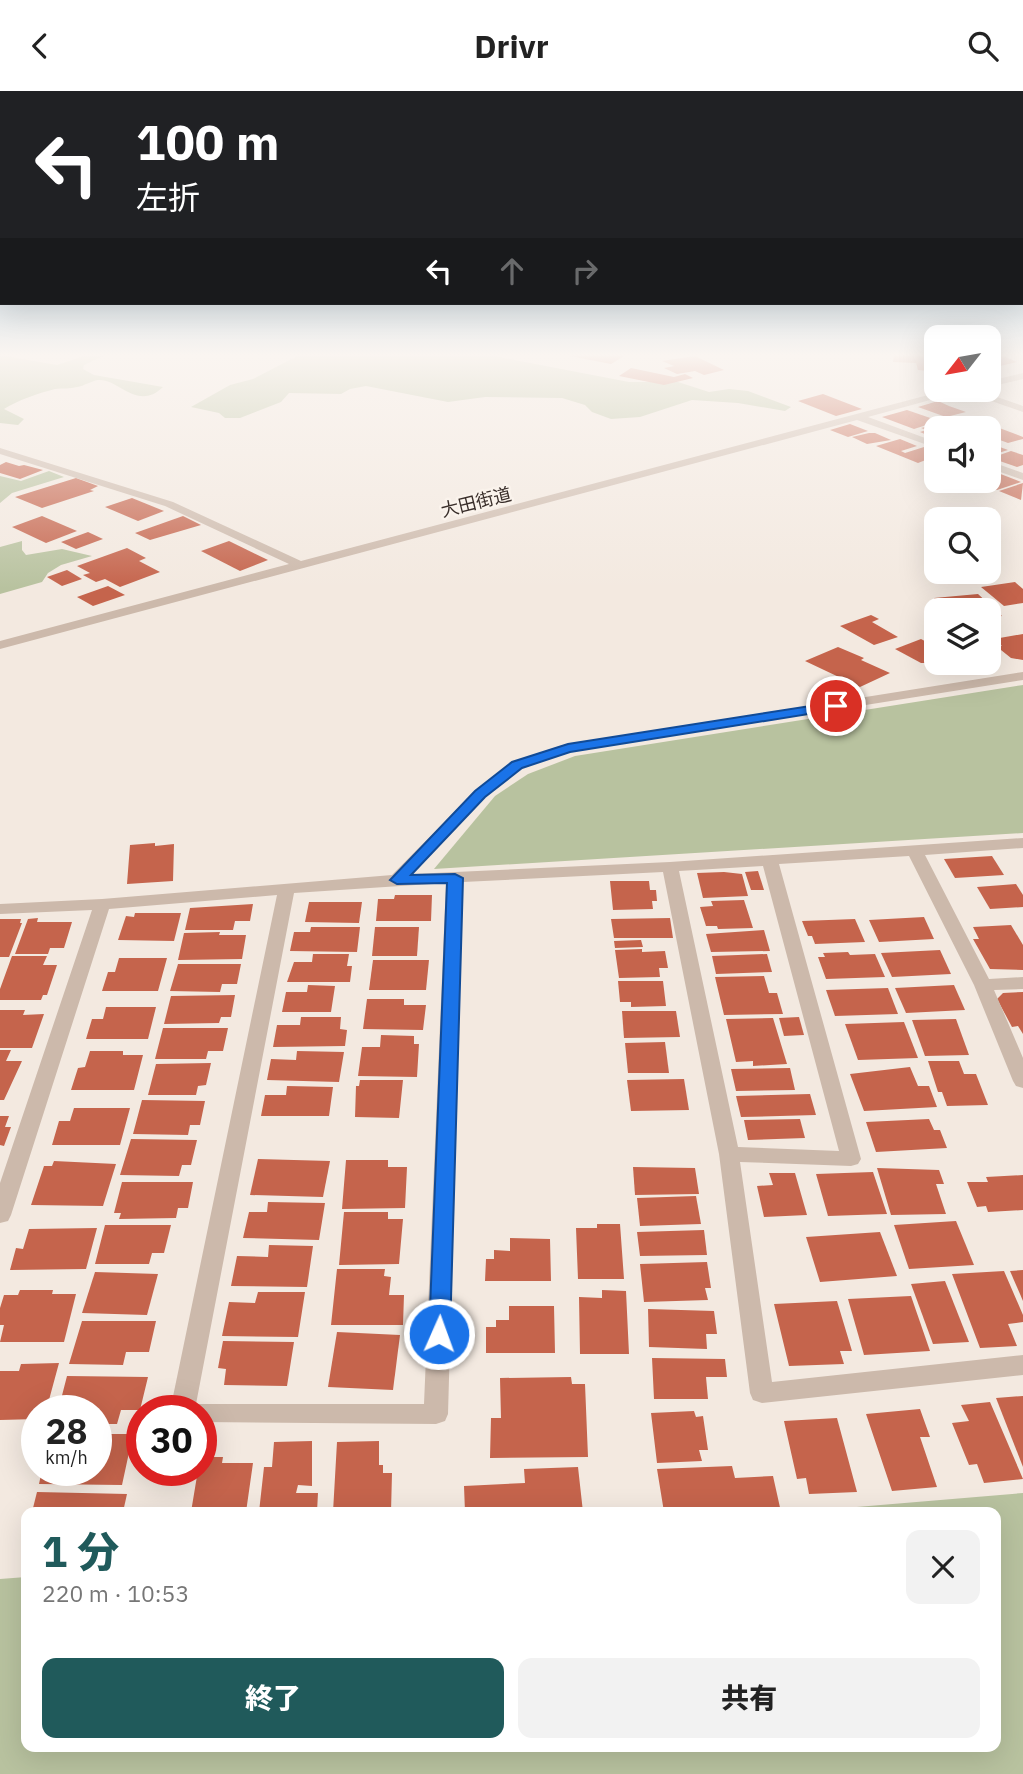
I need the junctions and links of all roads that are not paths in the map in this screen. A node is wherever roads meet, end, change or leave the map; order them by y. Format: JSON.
{"nodes":[{"id":1,"x":795,"y":433,"type":"edge"},
{"id":2,"x":901,"y":433,"type":"edge"},
{"id":3,"x":924,"y":441,"type":"edge"},
{"id":4,"x":0,"y":451,"type":"edge"},
{"id":5,"x":1001,"y":469,"type":"edge"},
{"id":6,"x":1023,"y":477,"type":"edge"},
{"id":7,"x":300,"y":565,"type":"junction"},
{"id":8,"x":0,"y":645,"type":"edge"},
{"id":9,"x":1023,"y":676,"type":"edge"},
{"id":10,"x":1023,"y":843,"type":"edge"},
{"id":11,"x":915,"y":851,"type":"junction"},
{"id":12,"x":770,"y":860,"type":"junction"},
{"id":13,"x":670,"y":867,"type":"junction"},
{"id":14,"x":455,"y":878,"type":"junction"},
{"id":15,"x":397,"y":880,"type":"junction"},
{"id":16,"x":286,"y":890,"type":"junction"},
{"id":17,"x":102,"y":905,"type":"junction"},
{"id":18,"x":0,"y":909,"type":"edge"},
{"id":19,"x":1023,"y":982,"type":"edge"},
{"id":20,"x":983,"y":985,"type":"junction"},
{"id":21,"x":1023,"y":1081,"type":"edge"},
{"id":22,"x":729,"y":1154,"type":"junction"},
{"id":23,"x":0,"y":1215,"type":"edge"},
{"id":24,"x":1023,"y":1365,"type":"edge"},
{"id":25,"x":185,"y":1395,"type":"edge"},
{"id":26,"x":217,"y":1412,"type":"edge"}],
"edges":[{"from":1,"to":7,"type":"street","name":"大田街道"},
{"from":2,"to":3,"type":"street"},
{"from":4,"to":7,"type":"street"},
{"from":5,"to":6,"type":"street"},
{"from":7,"to":8,"type":"street","name":"大田街道"},
{"from":9,"to":15,"type":"street"},
{"from":10,"to":11,"type":"street"},
{"from":11,"to":12,"type":"street"},
{"from":11,"to":20,"type":"street"},
{"from":12,"to":13,"type":"street"},
{"from":12,"to":22,"type":"street"},
{"from":13,"to":14,"type":"street"},
{"from":13,"to":22,"type":"street"},
{"from":14,"to":15,"type":"street"},
{"from":14,"to":26,"type":"street"},
{"from":15,"to":16,"type":"street"},
{"from":16,"to":17,"type":"street"},
{"from":16,"to":25,"type":"street"},
{"from":17,"to":18,"type":"street"},
{"from":17,"to":23,"type":"street"},
{"from":19,"to":20,"type":"street"},
{"from":20,"to":21,"type":"street"},
{"from":22,"to":24,"type":"street"}]}
